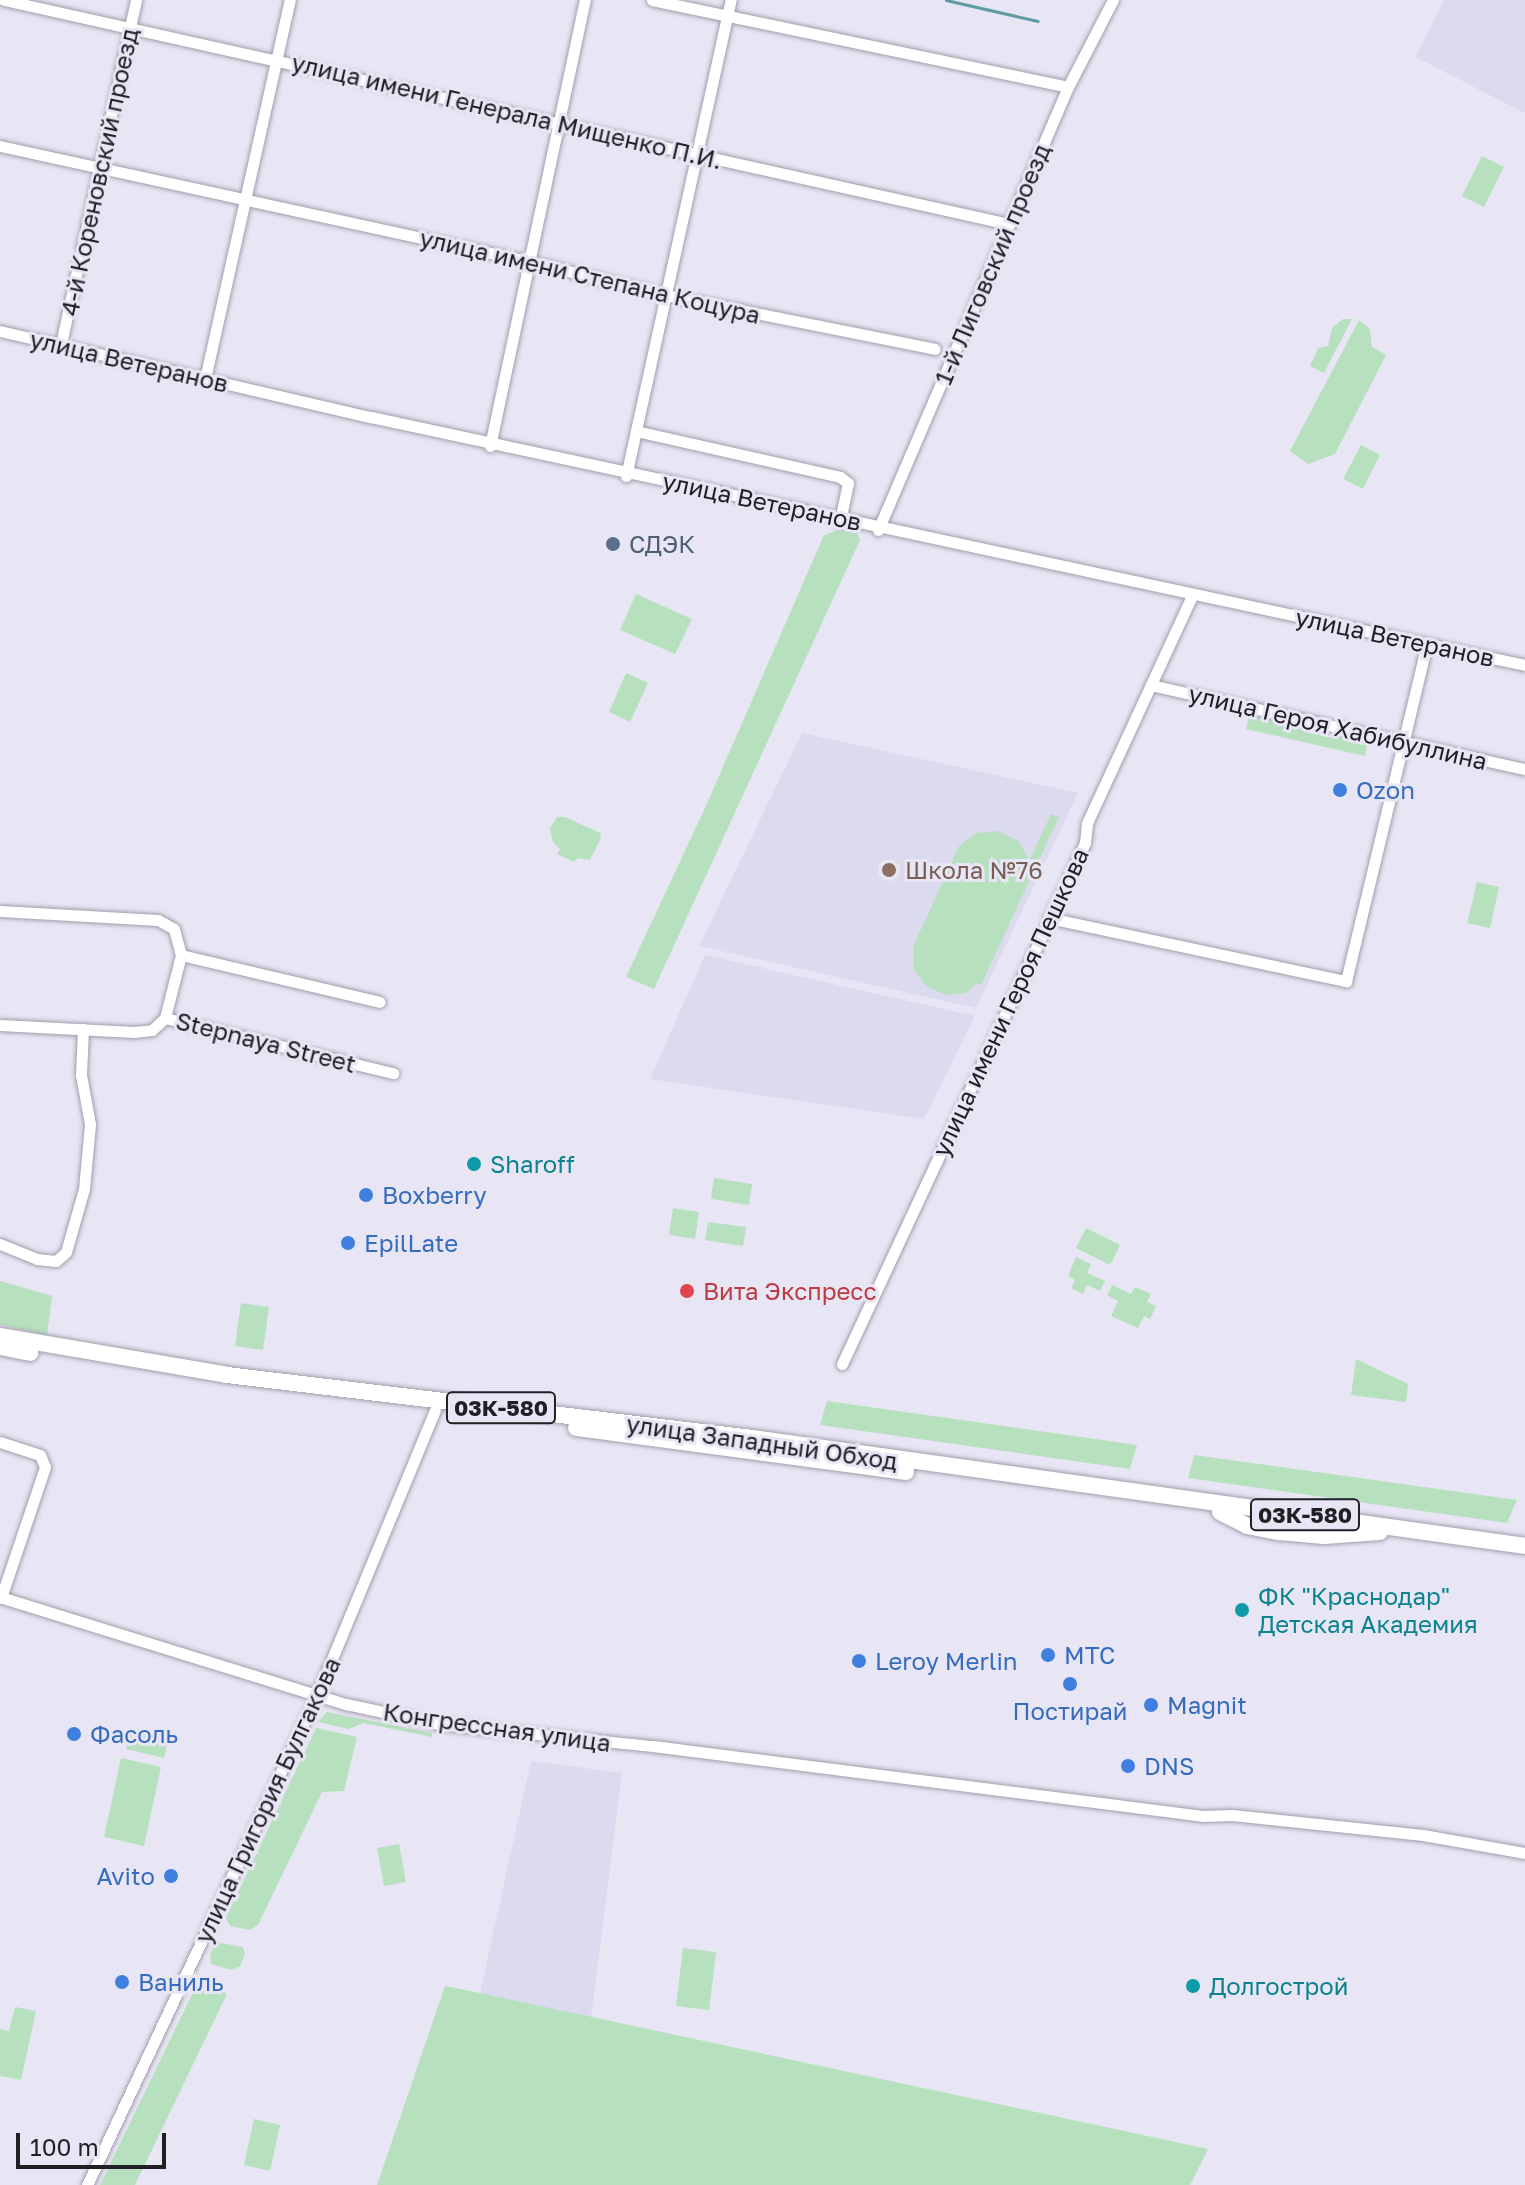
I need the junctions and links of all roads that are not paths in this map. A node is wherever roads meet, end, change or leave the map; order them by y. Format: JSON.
{"nodes":[{"id":1,"x":4,"y":0,"type":"edge"},
{"id":2,"x":136,"y":0,"type":"edge"},
{"id":3,"x":290,"y":0,"type":"edge"},
{"id":4,"x":585,"y":0,"type":"edge"},
{"id":5,"x":652,"y":0,"type":"edge"},
{"id":6,"x":731,"y":0,"type":"edge"},
{"id":7,"x":1113,"y":0,"type":"edge"},
{"id":8,"x":727,"y":17,"type":"junction"},
{"id":9,"x":130,"y":28,"type":"junction"},
{"id":10,"x":277,"y":60,"type":"junction"},
{"id":11,"x":1068,"y":87,"type":"junction"},
{"id":12,"x":559,"y":123,"type":"junction"},
{"id":13,"x":0,"y":146,"type":"edge"},
{"id":14,"x":696,"y":153,"type":"junction"},
{"id":15,"x":99,"y":167,"type":"junction"},
{"id":16,"x":246,"y":199,"type":"junction"},
{"id":17,"x":1009,"y":224,"type":"junction"},
{"id":18,"x":527,"y":261,"type":"junction"},
{"id":19,"x":665,"y":295,"type":"junction"},
{"id":20,"x":0,"y":331,"type":"edge"},
{"id":21,"x":0,"y":338,"type":"edge"},
{"id":22,"x":61,"y":344,"type":"junction"},
{"id":23,"x":935,"y":349,"type":"dead end"},
{"id":24,"x":205,"y":379,"type":"junction"},
{"id":25,"x":636,"y":431,"type":"junction"},
{"id":26,"x":490,"y":444,"type":"junction"},
{"id":27,"x":626,"y":474,"type":"junction"},
{"id":28,"x":841,"y":519,"type":"junction"},
{"id":29,"x":879,"y":528,"type":"junction"},
{"id":30,"x":1192,"y":596,"type":"junction"},
{"id":31,"x":1426,"y":647,"type":"junction"},
{"id":32,"x":1525,"y":668,"type":"edge"},
{"id":33,"x":1151,"y":685,"type":"junction"},
{"id":34,"x":1404,"y":741,"type":"junction"},
{"id":35,"x":1525,"y":769,"type":"edge"},
{"id":36,"x":0,"y":911,"type":"edge"},
{"id":37,"x":1049,"y":918,"type":"junction"},
{"id":38,"x":181,"y":955,"type":"junction"},
{"id":39,"x":380,"y":1002,"type":"dead end"},
{"id":40,"x":165,"y":1018,"type":"junction"},
{"id":41,"x":0,"y":1025,"type":"edge"},
{"id":42,"x":83,"y":1029,"type":"junction"},
{"id":43,"x":393,"y":1073,"type":"dead end"},
{"id":44,"x":0,"y":1244,"type":"edge"},
{"id":45,"x":0,"y":1336,"type":"edge"},
{"id":46,"x":0,"y":1347,"type":"edge"},
{"id":47,"x":842,"y":1364,"type":"dead end"},
{"id":48,"x":435,"y":1410,"type":"junction"},
{"id":49,"x":0,"y":1442,"type":"edge"},
{"id":50,"x":1525,"y":1546,"type":"edge"},
{"id":51,"x":1525,"y":1553,"type":"edge"},
{"id":52,"x":0,"y":1598,"type":"edge"},
{"id":53,"x":317,"y":1695,"type":"junction"},
{"id":54,"x":1525,"y":1853,"type":"edge"},
{"id":55,"x":87,"y":2185,"type":"edge"}],
"edges":[{"from":1,"to":9,"type":"street","name":"улица имени Генерала Мищенко П.И."},
{"from":2,"to":9,"type":"street","name":"4-й Кореновский проезд"},
{"from":3,"to":10,"type":"street"},
{"from":4,"to":12,"type":"street"},
{"from":5,"to":8,"type":"street"},
{"from":6,"to":8,"type":"street"},
{"from":7,"to":11,"type":"street","name":"1-й Лиговский проезд"},
{"from":8,"to":11,"type":"street"},
{"from":8,"to":14,"type":"street"},
{"from":9,"to":10,"type":"street","name":"улица имени Генерала Мищенко П.И."},
{"from":9,"to":15,"type":"street","name":"4-й Кореновский проезд"},
{"from":10,"to":12,"type":"street","name":"улица имени Генерала Мищенко П.И."},
{"from":10,"to":16,"type":"street"},
{"from":11,"to":17,"type":"street","name":"1-й Лиговский проезд"},
{"from":12,"to":14,"type":"street","name":"улица имени Генерала Мищенко П.И."},
{"from":12,"to":18,"type":"street"},
{"from":13,"to":15,"type":"street","name":"улица имени Степана Коцура"},
{"from":14,"to":17,"type":"street","name":"улица имени Генерала Мищенко П.И."},
{"from":14,"to":19,"type":"street"},
{"from":15,"to":16,"type":"street","name":"улица имени Степана Коцура"},
{"from":15,"to":22,"type":"street","name":"4-й Кореновский проезд"},
{"from":16,"to":18,"type":"street","name":"улица имени Степана Коцура"},
{"from":16,"to":24,"type":"street"},
{"from":17,"to":29,"type":"street","name":"1-й Лиговский проезд"},
{"from":18,"to":19,"type":"street","name":"улица имени Степана Коцура"},
{"from":18,"to":26,"type":"street"},
{"from":19,"to":23,"type":"street","name":"улица имени Степана Коцура"},
{"from":19,"to":25,"type":"street"},
{"from":20,"to":22,"type":"street","name":"улица Ветеранов"},
{"from":21,"to":26,"type":"street","name":"улица Ветеранов"},
{"from":22,"to":24,"type":"street","name":"улица Ветеранов"},
{"from":24,"to":26,"type":"street","name":"улица Ветеранов"},
{"from":25,"to":27,"type":"street"},
{"from":25,"to":28,"type":"street"},
{"from":26,"to":27,"type":"street","name":"улица Ветеранов"},
{"from":27,"to":28,"type":"street","name":"улица Ветеранов"},
{"from":28,"to":29,"type":"street","name":"улица Ветеранов"},
{"from":29,"to":30,"type":"street","name":"улица Ветеранов"},
{"from":29,"to":32,"type":"street","name":"улица Ветеранов"},
{"from":30,"to":31,"type":"street","name":"улица Ветеранов"},
{"from":30,"to":33,"type":"street","name":"улица имени Героя Пешкова"},
{"from":31,"to":32,"type":"street","name":"улица Ветеранов"},
{"from":31,"to":34,"type":"street"},
{"from":33,"to":34,"type":"street","name":"улица Героя Хабибуллина"},
{"from":33,"to":37,"type":"street","name":"улица имени Героя Пешкова"},
{"from":34,"to":35,"type":"street","name":"улица Героя Хабибуллина"},
{"from":34,"to":37,"type":"street"},
{"from":36,"to":38,"type":"street"},
{"from":37,"to":47,"type":"street","name":"улица имени Героя Пешкова"},
{"from":38,"to":39,"type":"street"},
{"from":38,"to":40,"type":"street"},
{"from":40,"to":42,"type":"street","name":"Stepnaya Street"},
{"from":40,"to":43,"type":"street","name":"Stepnaya Street"},
{"from":41,"to":42,"type":"street","name":"Stepnaya Street"},
{"from":42,"to":44,"type":"street"},
{"from":45,"to":50,"type":"highway","name":"улица Западный Обход","number":"03К-580"},
{"from":46,"to":48,"type":"highway","name":"улица Западный Обход","number":"03К-580"},
{"from":48,"to":51,"type":"highway","name":"улица Западный Обход","number":"03К-580"},
{"from":48,"to":53,"type":"street","name":"улица Григория Булгакова"},
{"from":49,"to":52,"type":"street"},
{"from":52,"to":53,"type":"street","name":"Конгрессная улица"},
{"from":53,"to":54,"type":"street","name":"Конгрессная улица"},
{"from":53,"to":55,"type":"street","name":"улица Григория Булгакова"}]}
